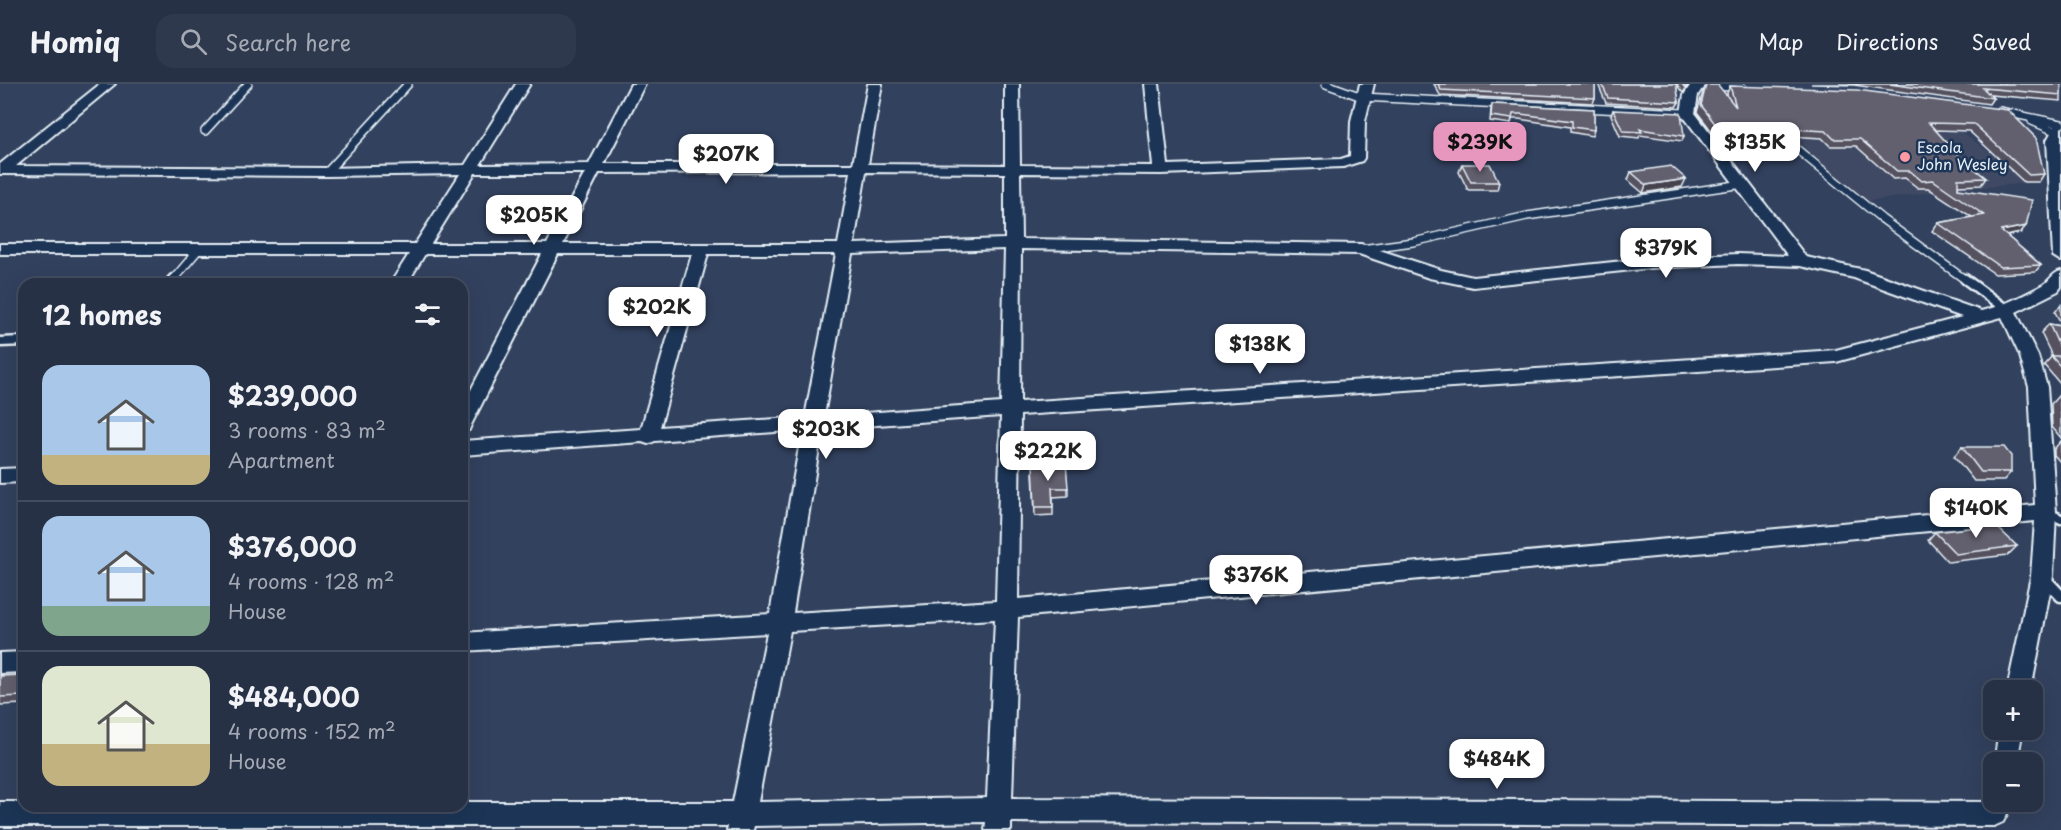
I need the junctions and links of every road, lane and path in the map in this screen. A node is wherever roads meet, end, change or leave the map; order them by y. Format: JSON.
{"nodes":[{"id":1,"x":108,"y":84,"type":"edge"},
{"id":2,"x":248,"y":84,"type":"edge"},
{"id":3,"x":408,"y":84,"type":"edge"},
{"id":4,"x":523,"y":84,"type":"edge"},
{"id":5,"x":638,"y":84,"type":"edge"},
{"id":6,"x":875,"y":84,"type":"edge"},
{"id":7,"x":1012,"y":84,"type":"edge"},
{"id":8,"x":1152,"y":84,"type":"edge"},
{"id":9,"x":1326,"y":84,"type":"edge"},
{"id":10,"x":1697,"y":85,"type":"edge"},
{"id":11,"x":1750,"y":87,"type":"edge"},
{"id":12,"x":1365,"y":91,"type":"edge"},
{"id":13,"x":1990,"y":109,"type":"edge"},
{"id":14,"x":1688,"y":113,"type":"junction"},
{"id":15,"x":2060,"y":128,"type":"edge"},
{"id":16,"x":205,"y":130,"type":"dead end"},
{"id":17,"x":1788,"y":142,"type":"dead end"},
{"id":18,"x":471,"y":168,"type":"junction"},
{"id":19,"x":859,"y":168,"type":"junction"},
{"id":20,"x":1011,"y":168,"type":"junction"},
{"id":21,"x":1,"y":170,"type":"edge"},
{"id":22,"x":593,"y":170,"type":"junction"},
{"id":23,"x":1161,"y":170,"type":"junction"},
{"id":24,"x":327,"y":172,"type":"junction"},
{"id":25,"x":1743,"y":184,"type":"junction"},
{"id":26,"x":1013,"y":244,"type":"junction"},
{"id":27,"x":422,"y":248,"type":"junction"},
{"id":28,"x":553,"y":248,"type":"junction"},
{"id":29,"x":0,"y":249,"type":"edge"},
{"id":30,"x":199,"y":249,"type":"junction"},
{"id":31,"x":701,"y":249,"type":"junction"},
{"id":32,"x":845,"y":249,"type":"junction"},
{"id":33,"x":1361,"y":249,"type":"junction"},
{"id":34,"x":2061,"y":256,"type":"edge"},
{"id":35,"x":1800,"y":261,"type":"junction"},
{"id":36,"x":2061,"y":276,"type":"edge"},
{"id":37,"x":174,"y":278,"type":"edge"},
{"id":38,"x":402,"y":278,"type":"edge"},
{"id":39,"x":2007,"y":310,"type":"junction"},
{"id":40,"x":1980,"y":317,"type":"junction"},
{"id":41,"x":18,"y":341,"type":"edge"},
{"id":42,"x":0,"y":342,"type":"edge"},
{"id":43,"x":1011,"y":409,"type":"junction"},
{"id":44,"x":468,"y":413,"type":"edge"},
{"id":45,"x":813,"y":423,"type":"junction"},
{"id":46,"x":648,"y":437,"type":"junction"},
{"id":47,"x":468,"y":448,"type":"edge"},
{"id":48,"x":18,"y":474,"type":"edge"},
{"id":49,"x":0,"y":476,"type":"edge"},
{"id":50,"x":2053,"y":515,"type":"edge"},
{"id":51,"x":2042,"y":576,"type":"junction"},
{"id":52,"x":2061,"y":596,"type":"edge"},
{"id":53,"x":1007,"y":609,"type":"junction"},
{"id":54,"x":780,"y":623,"type":"junction"},
{"id":55,"x":468,"y":642,"type":"edge"},
{"id":56,"x":18,"y":662,"type":"edge"},
{"id":57,"x":0,"y":663,"type":"edge"},
{"id":58,"x":2021,"y":680,"type":"edge"},
{"id":59,"x":0,"y":814,"type":"edge"},
{"id":60,"x":1995,"y":815,"type":"edge"},
{"id":61,"x":58,"y":817,"type":"edge"},
{"id":62,"x":262,"y":817,"type":"edge"},
{"id":63,"x":998,"y":820,"type":"edge"},
{"id":64,"x":742,"y":822,"type":"edge"}],
"edges":[{"from":1,"to":21,"type":"street"},
{"from":2,"to":16,"type":"lane"},
{"from":3,"to":24,"type":"lane"},
{"from":4,"to":18,"type":"street"},
{"from":5,"to":22,"type":"street"},
{"from":6,"to":19,"type":"street"},
{"from":7,"to":20,"type":"street"},
{"from":8,"to":23,"type":"street"},
{"from":9,"to":12,"type":"lane"},
{"from":10,"to":11,"type":"lane"},
{"from":10,"to":14,"type":"street"},
{"from":12,"to":14,"type":"lane"},
{"from":12,"to":23,"type":"street"},
{"from":13,"to":15,"type":"lane"},
{"from":14,"to":25,"type":"street"},
{"from":15,"to":34,"type":"street"},
{"from":17,"to":39,"type":"lane"},
{"from":18,"to":22,"type":"street"},
{"from":18,"to":24,"type":"street"},
{"from":18,"to":27,"type":"street"},
{"from":19,"to":20,"type":"street"},
{"from":19,"to":22,"type":"street"},
{"from":19,"to":32,"type":"street"},
{"from":20,"to":23,"type":"street"},
{"from":20,"to":26,"type":"street"},
{"from":21,"to":24,"type":"street"},
{"from":22,"to":28,"type":"street"},
{"from":25,"to":33,"type":"lane"},
{"from":25,"to":35,"type":"street"},
{"from":26,"to":32,"type":"street"},
{"from":26,"to":33,"type":"street"},
{"from":26,"to":43,"type":"street"},
{"from":27,"to":28,"type":"street"},
{"from":27,"to":30,"type":"street"},
{"from":27,"to":38,"type":"street"},
{"from":28,"to":31,"type":"street"},
{"from":28,"to":44,"type":"street"},
{"from":29,"to":30,"type":"street"},
{"from":30,"to":37,"type":"lane"},
{"from":31,"to":32,"type":"street"},
{"from":31,"to":46,"type":"street"},
{"from":32,"to":45,"type":"street"},
{"from":33,"to":35,"type":"street"},
{"from":35,"to":40,"type":"street"},
{"from":36,"to":39,"type":"street"},
{"from":39,"to":40,"type":"street"},
{"from":39,"to":50,"type":"street"},
{"from":40,"to":43,"type":"street"},
{"from":41,"to":42,"type":"lane"},
{"from":43,"to":45,"type":"street"},
{"from":43,"to":53,"type":"street"},
{"from":45,"to":46,"type":"street"},
{"from":45,"to":54,"type":"street"},
{"from":46,"to":47,"type":"street"},
{"from":48,"to":49,"type":"street"},
{"from":50,"to":51,"type":"street"},
{"from":50,"to":53,"type":"street"},
{"from":51,"to":52,"type":"lane"},
{"from":51,"to":58,"type":"street"},
{"from":53,"to":54,"type":"street"},
{"from":53,"to":63,"type":"street"},
{"from":54,"to":55,"type":"street"},
{"from":54,"to":64,"type":"street"},
{"from":56,"to":57,"type":"street"},
{"from":59,"to":61,"type":"street"},
{"from":60,"to":63,"type":"street"},
{"from":61,"to":62,"type":"street"},
{"from":62,"to":64,"type":"street"},
{"from":63,"to":64,"type":"street"}]}
